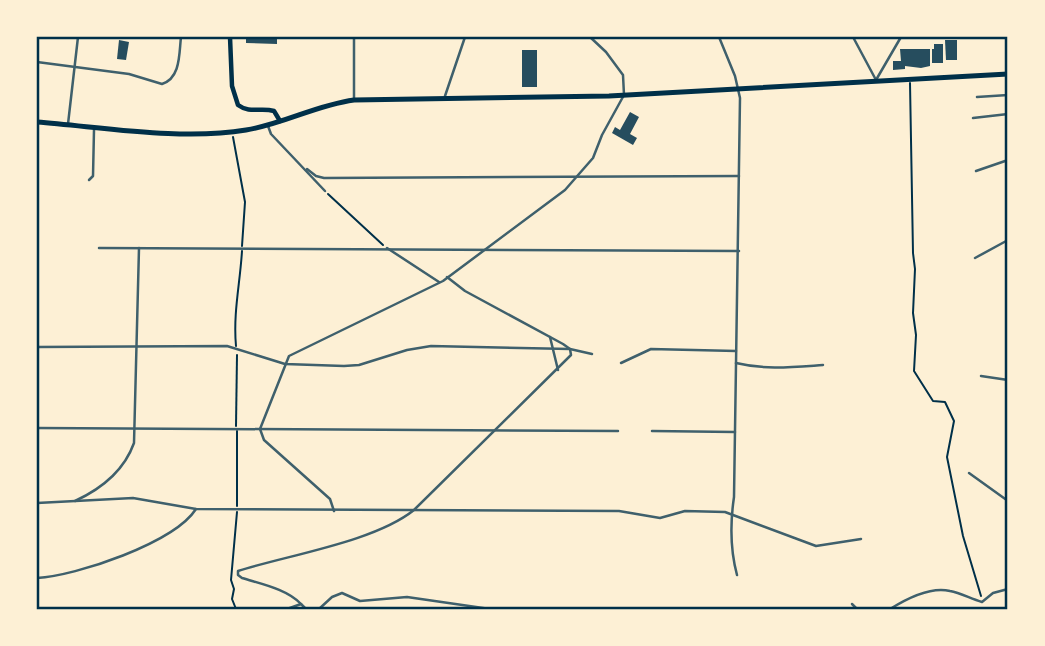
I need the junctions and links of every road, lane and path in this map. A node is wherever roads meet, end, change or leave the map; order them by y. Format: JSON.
{"nodes":[{"id":1,"x":78,"y":37,"type":"edge"},
{"id":2,"x":181,"y":37,"type":"edge"},
{"id":3,"x":230,"y":37,"type":"edge"},
{"id":4,"x":354,"y":37,"type":"edge"},
{"id":5,"x":465,"y":37,"type":"edge"},
{"id":6,"x":590,"y":37,"type":"edge"},
{"id":7,"x":719,"y":37,"type":"edge"},
{"id":8,"x":853,"y":37,"type":"edge"},
{"id":9,"x":901,"y":37,"type":"edge"},
{"id":10,"x":37,"y":62,"type":"edge"},
{"id":11,"x":74,"y":67,"type":"junction"},
{"id":12,"x":1008,"y":74,"type":"edge"},
{"id":13,"x":910,"y":79,"type":"junction"},
{"id":14,"x":876,"y":80,"type":"junction"},
{"id":15,"x":738,"y":89,"type":"junction"},
{"id":16,"x":625,"y":95,"type":"junction"},
{"id":17,"x":1008,"y":95,"type":"edge"},
{"id":18,"x":977,"y":97,"type":"dead end"},
{"id":19,"x":444,"y":99,"type":"junction"},
{"id":20,"x":355,"y":100,"type":"junction"},
{"id":21,"x":1008,"y":114,"type":"edge"},
{"id":22,"x":974,"y":118,"type":"dead end"},
{"id":23,"x":280,"y":121,"type":"junction"},
{"id":24,"x":37,"y":122,"type":"edge"},
{"id":25,"x":68,"y":124,"type":"junction"},
{"id":26,"x":268,"y":126,"type":"junction"},
{"id":27,"x":94,"y":127,"type":"junction"},
{"id":28,"x":232,"y":132,"type":"junction"},
{"id":29,"x":1008,"y":160,"type":"edge"},
{"id":30,"x":307,"y":170,"type":"junction"},
{"id":31,"x":976,"y":171,"type":"dead end"},
{"id":32,"x":580,"y":176,"type":"junction"},
{"id":33,"x":740,"y":176,"type":"junction"},
{"id":34,"x":89,"y":180,"type":"dead end"},
{"id":35,"x":325,"y":191,"type":"joint"},
{"id":36,"x":1008,"y":240,"type":"edge"},
{"id":37,"x":99,"y":248,"type":"dead end"},
{"id":38,"x":139,"y":248,"type":"junction"},
{"id":39,"x":242,"y":248,"type":"junction"},
{"id":40,"x":387,"y":248,"type":"junction"},
{"id":41,"x":487,"y":249,"type":"junction"},
{"id":42,"x":738,"y":251,"type":"junction"},
{"id":43,"x":975,"y":258,"type":"dead end"},
{"id":44,"x":447,"y":277,"type":"junction"},
{"id":45,"x":439,"y":282,"type":"junction"},
{"id":46,"x":551,"y":337,"type":"junction"},
{"id":47,"x":37,"y":347,"type":"edge"},
{"id":48,"x":137,"y":347,"type":"junction"},
{"id":49,"x":236,"y":348,"type":"junction"},
{"id":50,"x":570,"y":349,"type":"junction"},
{"id":51,"x":553,"y":350,"type":"junction"},
{"id":52,"x":736,"y":351,"type":"junction"},
{"id":53,"x":592,"y":354,"type":"dead end"},
{"id":54,"x":621,"y":363,"type":"dead end"},
{"id":55,"x":736,"y":363,"type":"junction"},
{"id":56,"x":285,"y":364,"type":"junction"},
{"id":57,"x":823,"y":365,"type":"dead end"},
{"id":58,"x":558,"y":370,"type":"junction"},
{"id":59,"x":981,"y":376,"type":"dead end"},
{"id":60,"x":1008,"y":380,"type":"edge"},
{"id":61,"x":37,"y":428,"type":"edge"},
{"id":62,"x":136,"y":428,"type":"junction"},
{"id":63,"x":236,"y":428,"type":"junction"},
{"id":64,"x":260,"y":429,"type":"junction"},
{"id":65,"x":492,"y":430,"type":"junction"},
{"id":66,"x":618,"y":431,"type":"dead end"},
{"id":67,"x":652,"y":431,"type":"dead end"},
{"id":68,"x":735,"y":432,"type":"junction"},
{"id":69,"x":969,"y":473,"type":"dead end"},
{"id":70,"x":1008,"y":501,"type":"edge"},
{"id":71,"x":37,"y":503,"type":"edge"},
{"id":72,"x":72,"y":503,"type":"junction"},
{"id":73,"x":196,"y":509,"type":"junction"},
{"id":74,"x":237,"y":509,"type":"junction"},
{"id":75,"x":414,"y":510,"type":"junction"},
{"id":76,"x":334,"y":511,"type":"junction"},
{"id":77,"x":731,"y":513,"type":"junction"},
{"id":78,"x":861,"y":539,"type":"dead end"},
{"id":79,"x":737,"y":575,"type":"dead end"},
{"id":80,"x":37,"y":578,"type":"edge"},
{"id":81,"x":1008,"y":589,"type":"edge"},
{"id":82,"x":982,"y":602,"type":"junction"},
{"id":83,"x":301,"y":604,"type":"junction"},
{"id":84,"x":852,"y":604,"type":"dead end"},
{"id":85,"x":236,"y":609,"type":"edge"},
{"id":86,"x":287,"y":609,"type":"edge"},
{"id":87,"x":306,"y":609,"type":"edge"},
{"id":88,"x":319,"y":609,"type":"edge"},
{"id":89,"x":491,"y":609,"type":"edge"},
{"id":90,"x":857,"y":609,"type":"edge"},
{"id":91,"x":890,"y":609,"type":"edge"}],
"edges":[{"from":1,"to":11,"type":"street"},
{"from":2,"to":11,"type":"street"},
{"from":3,"to":23,"type":"main road"},
{"from":4,"to":20,"type":"street"},
{"from":5,"to":19,"type":"street"},
{"from":6,"to":16,"type":"street"},
{"from":7,"to":15,"type":"street"},
{"from":8,"to":14,"type":"street"},
{"from":9,"to":14,"type":"street"},
{"from":10,"to":11,"type":"street"},
{"from":11,"to":25,"type":"street"},
{"from":12,"to":13,"type":"main road"},
{"from":13,"to":14,"type":"main road"},
{"from":13,"to":82,"type":"path"},
{"from":14,"to":15,"type":"main road"},
{"from":15,"to":16,"type":"main road"},
{"from":15,"to":33,"type":"street"},
{"from":16,"to":19,"type":"main road"},
{"from":16,"to":32,"type":"street"},
{"from":17,"to":18,"type":"street"},
{"from":19,"to":20,"type":"main road"},
{"from":20,"to":23,"type":"main road"},
{"from":21,"to":22,"type":"street"},
{"from":23,"to":26,"type":"main road"},
{"from":24,"to":25,"type":"main road"},
{"from":25,"to":27,"type":"main road"},
{"from":26,"to":28,"type":"main road"},
{"from":26,"to":30,"type":"street"},
{"from":27,"to":28,"type":"main road"},
{"from":27,"to":34,"type":"street"},
{"from":28,"to":39,"type":"path"},
{"from":29,"to":31,"type":"street"},
{"from":30,"to":32,"type":"street"},
{"from":30,"to":35,"type":"street"},
{"from":32,"to":33,"type":"street"},
{"from":32,"to":41,"type":"street"},
{"from":33,"to":42,"type":"street"},
{"from":35,"to":40,"type":"path"},
{"from":36,"to":43,"type":"street"},
{"from":37,"to":38,"type":"street"},
{"from":38,"to":39,"type":"street"},
{"from":38,"to":48,"type":"street"},
{"from":39,"to":40,"type":"street"},
{"from":39,"to":49,"type":"path"},
{"from":40,"to":41,"type":"street"},
{"from":40,"to":45,"type":"street"},
{"from":41,"to":42,"type":"street"},
{"from":41,"to":44,"type":"street"},
{"from":42,"to":52,"type":"street"},
{"from":44,"to":45,"type":"street"},
{"from":44,"to":46,"type":"street"},
{"from":45,"to":56,"type":"street"},
{"from":46,"to":50,"type":"street"},
{"from":46,"to":51,"type":"street"},
{"from":47,"to":48,"type":"street"},
{"from":48,"to":49,"type":"street"},
{"from":48,"to":62,"type":"street"},
{"from":49,"to":56,"type":"street"},
{"from":49,"to":63,"type":"path"},
{"from":50,"to":51,"type":"street"},
{"from":50,"to":53,"type":"street"},
{"from":50,"to":58,"type":"street"},
{"from":51,"to":56,"type":"street"},
{"from":51,"to":58,"type":"street"},
{"from":52,"to":54,"type":"street"},
{"from":52,"to":55,"type":"street"},
{"from":55,"to":57,"type":"street"},
{"from":55,"to":68,"type":"street"},
{"from":56,"to":64,"type":"street"},
{"from":58,"to":65,"type":"street"},
{"from":59,"to":60,"type":"street"},
{"from":61,"to":62,"type":"street"},
{"from":62,"to":63,"type":"street"},
{"from":62,"to":72,"type":"street"},
{"from":63,"to":64,"type":"street"},
{"from":63,"to":74,"type":"path"},
{"from":64,"to":65,"type":"street"},
{"from":64,"to":76,"type":"street"},
{"from":65,"to":66,"type":"street"},
{"from":65,"to":75,"type":"street"},
{"from":67,"to":68,"type":"street"},
{"from":68,"to":77,"type":"street"},
{"from":69,"to":70,"type":"street"},
{"from":71,"to":72,"type":"street"},
{"from":72,"to":73,"type":"street"},
{"from":73,"to":74,"type":"street"},
{"from":73,"to":80,"type":"street"},
{"from":74,"to":76,"type":"street"},
{"from":74,"to":85,"type":"path"},
{"from":75,"to":76,"type":"street"},
{"from":75,"to":77,"type":"street"},
{"from":75,"to":83,"type":"street"},
{"from":77,"to":78,"type":"street"},
{"from":77,"to":79,"type":"street"},
{"from":81,"to":82,"type":"street"},
{"from":82,"to":91,"type":"street"},
{"from":83,"to":86,"type":"street"},
{"from":83,"to":87,"type":"street"},
{"from":84,"to":90,"type":"street"},
{"from":88,"to":89,"type":"street"}]}
